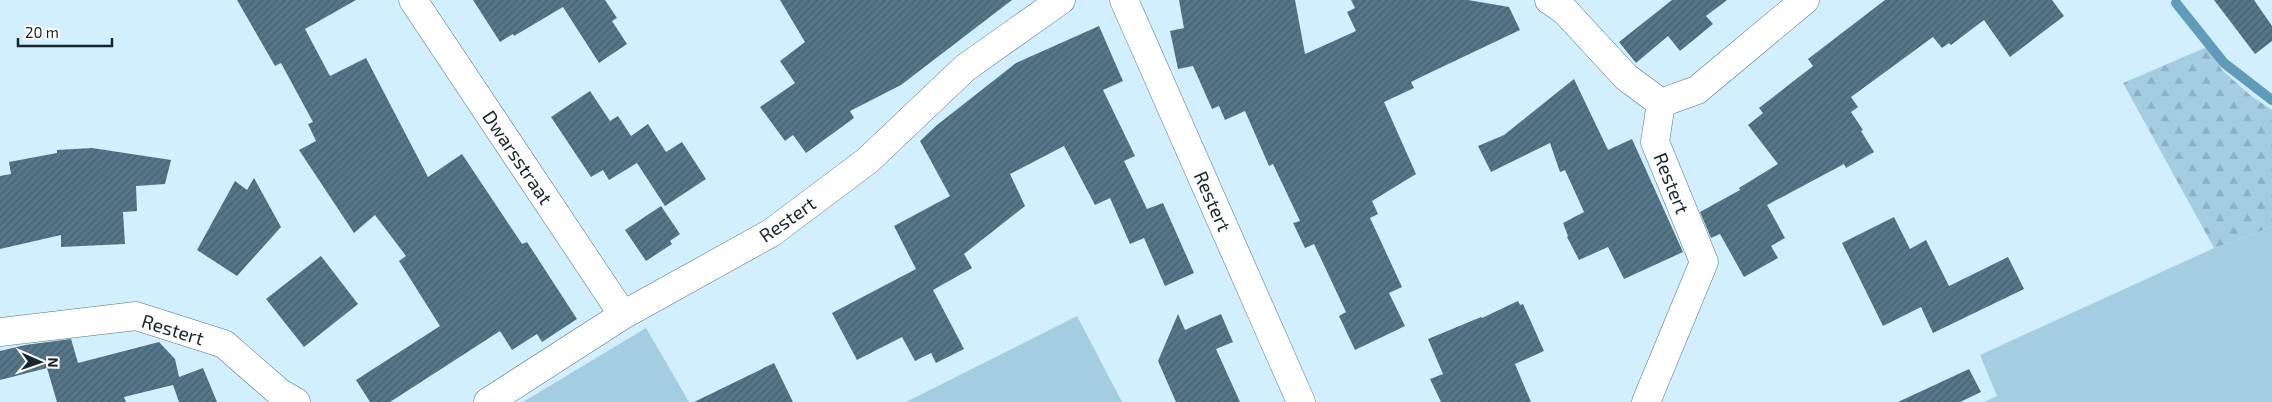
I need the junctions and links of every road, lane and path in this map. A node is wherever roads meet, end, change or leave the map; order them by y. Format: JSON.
{"nodes":[{"id":1,"x":414,"y":0,"type":"edge"},
{"id":2,"x":1061,"y":0,"type":"edge"},
{"id":3,"x":1124,"y":0,"type":"edge"},
{"id":4,"x":1549,"y":0,"type":"edge"},
{"id":5,"x":1805,"y":0,"type":"edge"},
{"id":6,"x":1661,"y":103,"type":"junction"},
{"id":7,"x":623,"y":315,"type":"junction"},
{"id":8,"x":0,"y":332,"type":"edge"},
{"id":9,"x":296,"y":402,"type":"edge"},
{"id":10,"x":488,"y":402,"type":"edge"},
{"id":11,"x":1301,"y":402,"type":"edge"},
{"id":12,"x":1646,"y":402,"type":"edge"}],
"edges":[{"from":1,"to":7,"type":"street","name":"Dwarsstraat"},
{"from":2,"to":7,"type":"street","name":"Restert"},
{"from":3,"to":11,"type":"street","name":"Restert"},
{"from":4,"to":6,"type":"street"},
{"from":5,"to":6,"type":"street"},
{"from":6,"to":12,"type":"street","name":"Restert"},
{"from":7,"to":10,"type":"street","name":"Restert"},
{"from":8,"to":9,"type":"street","name":"Restert"}]}
